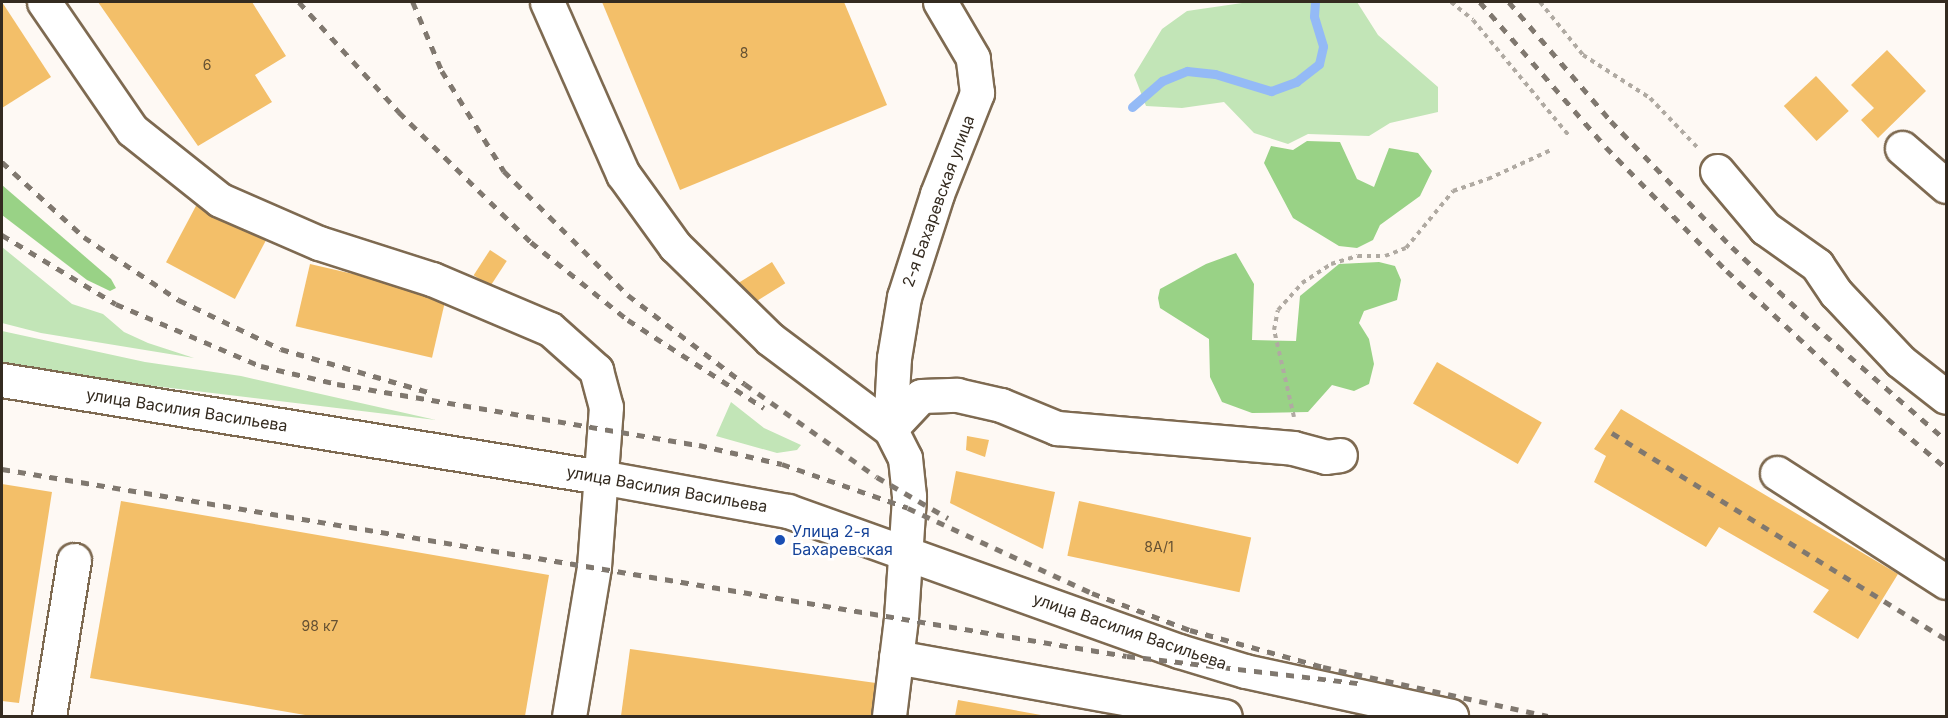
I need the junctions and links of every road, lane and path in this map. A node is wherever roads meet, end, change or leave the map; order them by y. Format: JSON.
{"nodes":[{"id":1,"x":44,"y":2,"type":"edge"},
{"id":2,"x":547,"y":2,"type":"edge"},
{"id":3,"x":940,"y":2,"type":"edge"},
{"id":4,"x":1451,"y":2,"type":"edge"},
{"id":5,"x":1540,"y":2,"type":"edge"},
{"id":6,"x":1570,"y":137,"type":"dead end"},
{"id":7,"x":1902,"y":148,"type":"dead end"},
{"id":8,"x":1551,"y":150,"type":"dead end"},
{"id":9,"x":1717,"y":171,"type":"joint"},
{"id":10,"x":1947,"y":186,"type":"edge"},
{"id":11,"x":2,"y":380,"type":"edge"},
{"id":12,"x":1947,"y":397,"type":"edge"},
{"id":13,"x":890,"y":429,"type":"junction"},
{"id":14,"x":1293,"y":448,"type":"junction"},
{"id":15,"x":1340,"y":455,"type":"dead end"},
{"id":16,"x":1777,"y":473,"type":"dead end"},
{"id":17,"x":600,"y":477,"type":"junction"},
{"id":18,"x":904,"y":550,"type":"junction"},
{"id":19,"x":74,"y":561,"type":"dead end"},
{"id":20,"x":1947,"y":582,"type":"edge"},
{"id":21,"x":896,"y":657,"type":"junction"},
{"id":22,"x":49,"y":717,"type":"edge"},
{"id":23,"x":569,"y":717,"type":"edge"},
{"id":24,"x":889,"y":717,"type":"edge"},
{"id":25,"x":1225,"y":717,"type":"edge"},
{"id":26,"x":1451,"y":717,"type":"edge"}],
"edges":[{"from":1,"to":17,"type":"main road"},
{"from":2,"to":13,"type":"main road"},
{"from":3,"to":13,"type":"main road","name":"2-я Бахаревская улица"},
{"from":4,"to":6,"type":"path"},
{"from":5,"to":9,"type":"path"},
{"from":7,"to":10,"type":"main road"},
{"from":8,"to":14,"type":"path"},
{"from":9,"to":12,"type":"main road"},
{"from":11,"to":17,"type":"main road","name":"улица Василия Васильева"},
{"from":13,"to":14,"type":"main road"},
{"from":13,"to":18,"type":"main road","name":"2-я Бахаревская улица"},
{"from":14,"to":15,"type":"main road"},
{"from":16,"to":20,"type":"main road"},
{"from":17,"to":18,"type":"main road","name":"улица Василия Васильева"},
{"from":17,"to":23,"type":"main road"},
{"from":18,"to":21,"type":"main road","name":"2-я Бахаревская улица"},
{"from":18,"to":26,"type":"main road","name":"улица Василия Васильева"},
{"from":19,"to":22,"type":"main road"},
{"from":21,"to":24,"type":"main road","name":"2-я Бахаревская улица"},
{"from":21,"to":25,"type":"main road"}]}
